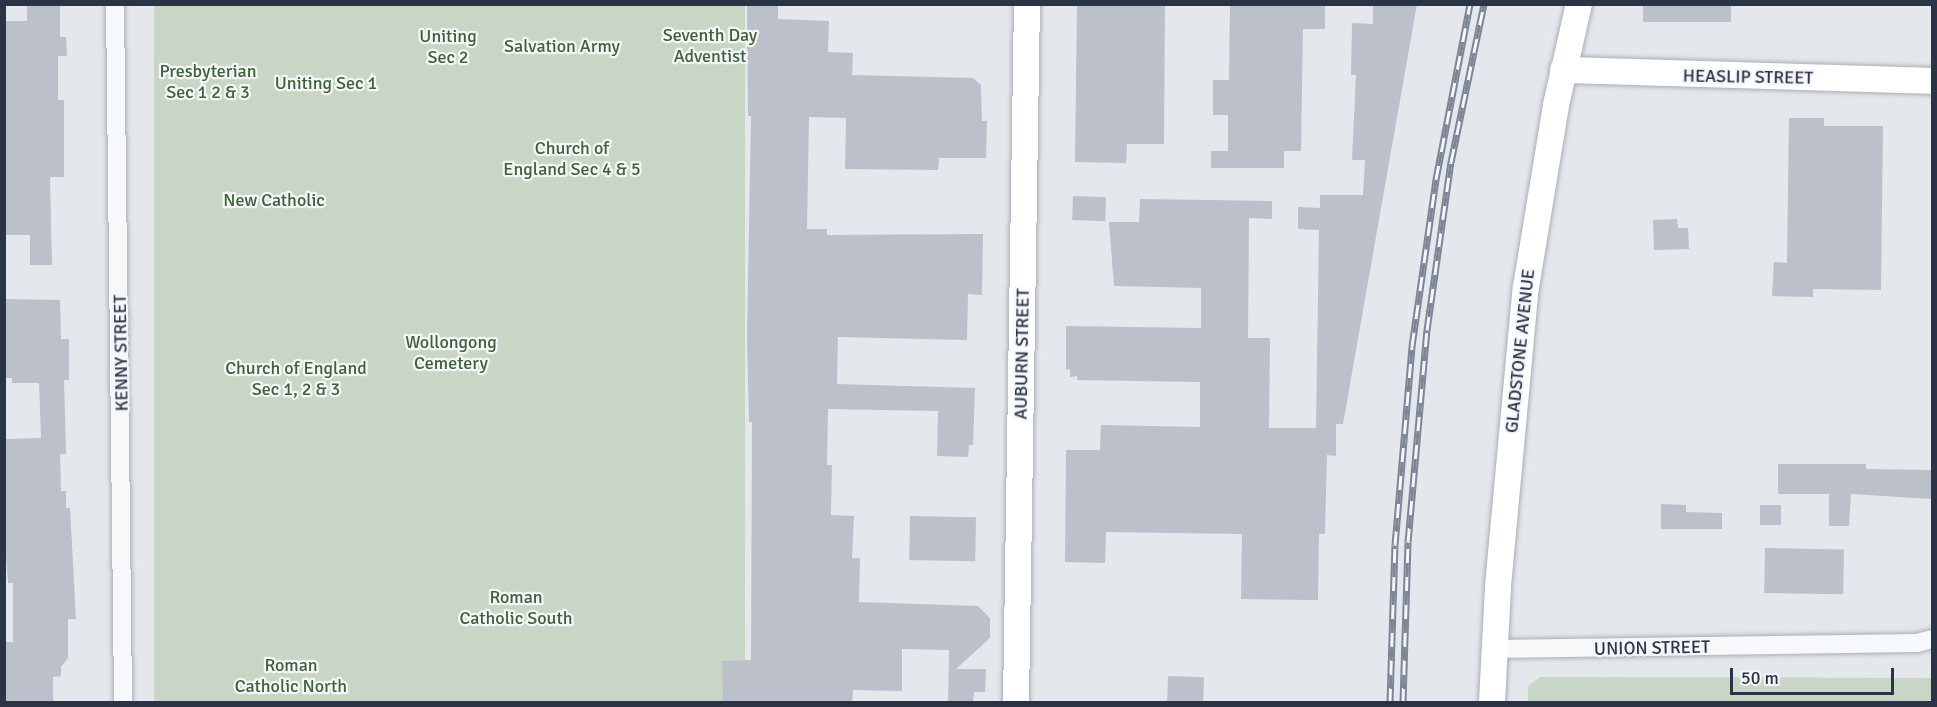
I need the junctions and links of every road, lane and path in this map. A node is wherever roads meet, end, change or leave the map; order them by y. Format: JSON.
{"nodes":[{"id":1,"x":115,"y":4,"type":"edge"},
{"id":2,"x":1027,"y":4,"type":"edge"},
{"id":3,"x":1579,"y":4,"type":"edge"},
{"id":4,"x":1563,"y":70,"type":"junction"},
{"id":5,"x":1932,"y":81,"type":"edge"},
{"id":6,"x":1927,"y":643,"type":"edge"},
{"id":7,"x":1494,"y":650,"type":"junction"},
{"id":8,"x":123,"y":702,"type":"edge"},
{"id":9,"x":1017,"y":702,"type":"edge"},
{"id":10,"x":1492,"y":702,"type":"edge"}],
"edges":[{"from":1,"to":8,"type":"street","name":"KENNY STREET"},
{"from":2,"to":9,"type":"street","name":"AUBURN STREET"},
{"from":3,"to":4,"type":"street","name":"GLADSTONE AVENUE"},
{"from":4,"to":5,"type":"street","name":"HEASLIP STREET"},
{"from":4,"to":7,"type":"street","name":"GLADSTONE AVENUE"},
{"from":6,"to":7,"type":"street","name":"UNION STREET"},
{"from":7,"to":10,"type":"street","name":"GLADSTONE AVENUE"}]}
